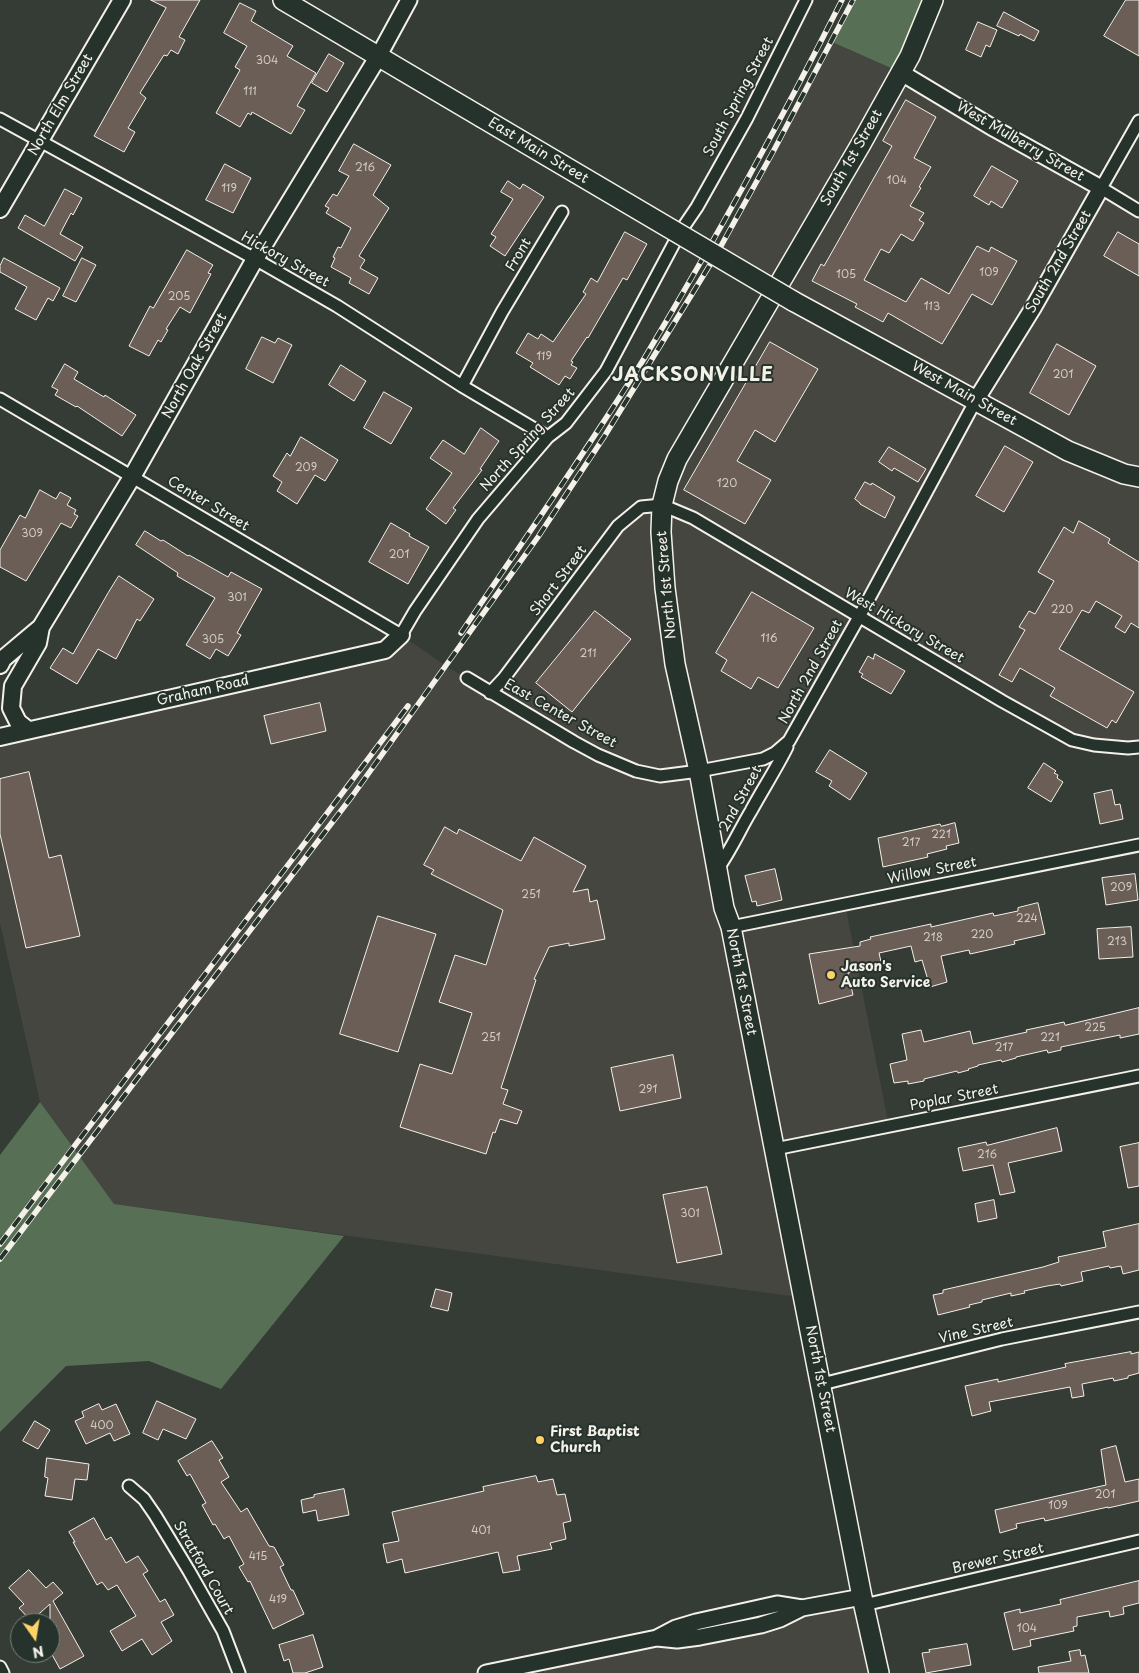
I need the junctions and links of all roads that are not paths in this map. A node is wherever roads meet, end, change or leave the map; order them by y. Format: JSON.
{"nodes":[{"id":1,"x":122,"y":0,"type":"edge"},
{"id":2,"x":283,"y":0,"type":"edge"},
{"id":3,"x":409,"y":0,"type":"edge"},
{"id":4,"x":806,"y":0,"type":"edge"},
{"id":5,"x":933,"y":0,"type":"edge"},
{"id":6,"x":378,"y":57,"type":"junction"},
{"id":7,"x":900,"y":72,"type":"junction"},
{"id":8,"x":0,"y":119,"type":"edge"},
{"id":9,"x":1139,"y":121,"type":"edge"},
{"id":10,"x":40,"y":142,"type":"junction"},
{"id":11,"x":1101,"y":188,"type":"junction"},
{"id":12,"x":697,"y":207,"type":"joint"},
{"id":13,"x":0,"y":209,"type":"edge"},
{"id":14,"x":1139,"y":211,"type":"edge"},
{"id":15,"x":562,"y":212,"type":"dead end"},
{"id":16,"x":255,"y":259,"type":"junction"},
{"id":17,"x":793,"y":300,"type":"joint"},
{"id":18,"x":764,"y":312,"type":"joint"},
{"id":19,"x":462,"y":386,"type":"junction"},
{"id":20,"x":0,"y":399,"type":"edge"},
{"id":21,"x":976,"y":400,"type":"junction"},
{"id":22,"x":548,"y":437,"type":"junction"},
{"id":23,"x":132,"y":477,"type":"junction"},
{"id":24,"x":1139,"y":477,"type":"edge"},
{"id":25,"x":662,"y":504,"type":"junction"},
{"id":26,"x":859,"y":617,"type":"junction"},
{"id":27,"x":41,"y":628,"type":"junction"},
{"id":28,"x":400,"y":635,"type":"junction"},
{"id":29,"x":0,"y":665,"type":"edge"},
{"id":30,"x":467,"y":678,"type":"dead end"},
{"id":31,"x":490,"y":692,"type":"junction"},
{"id":32,"x":28,"y":730,"type":"junction"},
{"id":33,"x":0,"y":737,"type":"edge"},
{"id":34,"x":789,"y":741,"type":"junction"},
{"id":35,"x":1139,"y":747,"type":"edge"},
{"id":36,"x":699,"y":771,"type":"junction"},
{"id":37,"x":1139,"y":845,"type":"edge"},
{"id":38,"x":716,"y":871,"type":"junction"},
{"id":39,"x":731,"y":927,"type":"junction"},
{"id":40,"x":1139,"y":1076,"type":"edge"},
{"id":41,"x":775,"y":1149,"type":"junction"},
{"id":42,"x":1139,"y":1312,"type":"edge"},
{"id":43,"x":822,"y":1384,"type":"junction"},
{"id":44,"x":129,"y":1486,"type":"dead end"},
{"id":45,"x":1139,"y":1542,"type":"edge"},
{"id":46,"x":863,"y":1601,"type":"junction"},
{"id":47,"x":0,"y":1667,"type":"edge"},
{"id":48,"x":3,"y":1673,"type":"edge"},
{"id":49,"x":239,"y":1673,"type":"edge"},
{"id":50,"x":486,"y":1673,"type":"edge"},
{"id":51,"x":879,"y":1673,"type":"edge"}],
"edges":[{"from":1,"to":10,"type":"main road","name":"North Elm Street"},
{"from":2,"to":6,"type":"main road","name":"East Main Street"},
{"from":3,"to":6,"type":"street"},
{"from":4,"to":12,"type":"street","name":"South Spring Street"},
{"from":5,"to":7,"type":"main road","name":"South 1st Street"},
{"from":6,"to":16,"type":"main road","name":"North Oak Street"},
{"from":6,"to":17,"type":"main road","name":"East Main Street","bridge":true},
{"from":7,"to":11,"type":"street","name":"West Mulberry Street"},
{"from":7,"to":18,"type":"main road","name":"South 1st Street"},
{"from":8,"to":10,"type":"street","name":"Hickory Street"},
{"from":9,"to":11,"type":"street","name":"South 2nd Street"},
{"from":10,"to":13,"type":"main road","name":"North Elm Street"},
{"from":10,"to":16,"type":"street","name":"Hickory Street"},
{"from":11,"to":14,"type":"street","name":"West Mulberry Street"},
{"from":11,"to":21,"type":"street","name":"South 2nd Street"},
{"from":12,"to":22,"type":"street","name":"North Spring Street"},
{"from":15,"to":19,"type":"street","name":"Front"},
{"from":16,"to":19,"type":"street","name":"Hickory Street"},
{"from":16,"to":23,"type":"main road","name":"North Oak Street"},
{"from":17,"to":21,"type":"main road","name":"West Main Street"},
{"from":18,"to":25,"type":"main road","name":"North 1st Street"},
{"from":19,"to":22,"type":"street","name":"Hickory Street"},
{"from":20,"to":23,"type":"street","name":"Center Street"},
{"from":21,"to":24,"type":"main road","name":"West Main Street"},
{"from":21,"to":26,"type":"street","name":"North 2nd Street"},
{"from":22,"to":28,"type":"street","name":"North Spring Street"},
{"from":23,"to":27,"type":"main road","name":"North Oak Street"},
{"from":23,"to":28,"type":"street","name":"Center Street"},
{"from":25,"to":26,"type":"street","name":"West Hickory Street"},
{"from":25,"to":31,"type":"street","name":"Short Street"},
{"from":25,"to":36,"type":"main road","name":"North 1st Street"},
{"from":26,"to":34,"type":"street","name":"North 2nd Street"},
{"from":26,"to":35,"type":"street","name":"West Hickory Street"},
{"from":27,"to":29,"type":"main road","name":"North Oak Street"},
{"from":27,"to":32,"type":"main road"},
{"from":28,"to":32,"type":"main road","name":"Graham Road"},
{"from":30,"to":31,"type":"street","name":"East Center Street"},
{"from":31,"to":36,"type":"street","name":"East Center Street"},
{"from":32,"to":33,"type":"main road","name":"Graham Road"},
{"from":34,"to":36,"type":"street","name":"North 2nd Street"},
{"from":34,"to":38,"type":"street","name":"2nd Street"},
{"from":36,"to":38,"type":"main road","name":"North 1st Street"},
{"from":37,"to":39,"type":"street","name":"Willow Street"},
{"from":38,"to":39,"type":"main road","name":"North 1st Street"},
{"from":39,"to":41,"type":"main road","name":"North 1st Street"},
{"from":40,"to":41,"type":"street","name":"Poplar Street"},
{"from":41,"to":43,"type":"main road","name":"North 1st Street"},
{"from":42,"to":43,"type":"street","name":"Vine Street"},
{"from":43,"to":46,"type":"main road","name":"North 1st Street"},
{"from":44,"to":49,"type":"street","name":"Stratford Court"},
{"from":45,"to":46,"type":"street","name":"Brewer Street"},
{"from":46,"to":50,"type":"street"},
{"from":46,"to":51,"type":"main road","name":"North 1st Street"},
{"from":47,"to":48,"type":"street"}]}
